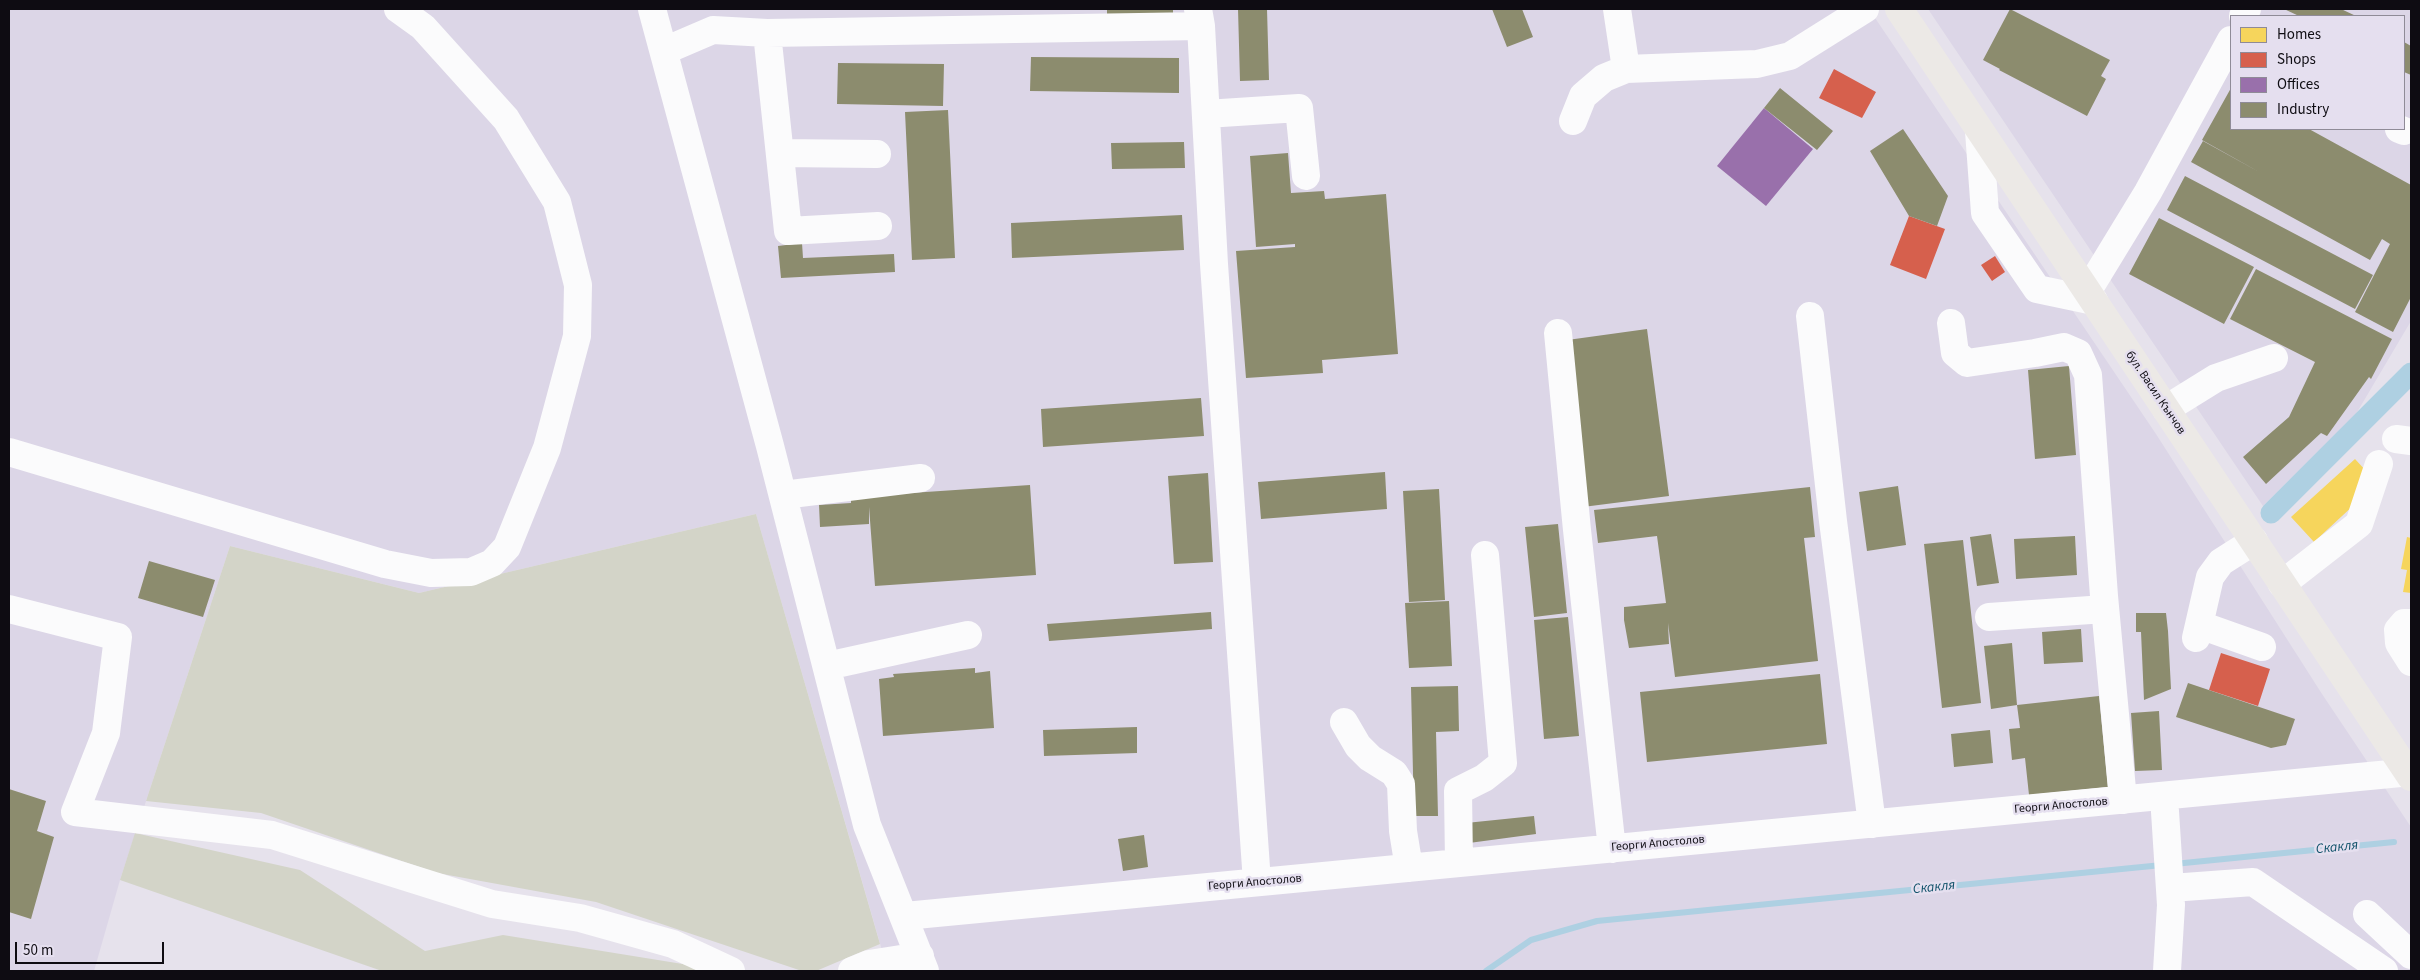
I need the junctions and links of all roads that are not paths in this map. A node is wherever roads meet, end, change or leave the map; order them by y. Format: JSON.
{"nodes":[{"id":1,"x":398,"y":9,"type":"edge"},
{"id":2,"x":652,"y":9,"type":"edge"},
{"id":3,"x":1617,"y":9,"type":"edge"},
{"id":4,"x":1864,"y":9,"type":"edge"},
{"id":5,"x":1899,"y":9,"type":"edge"},
{"id":6,"x":1200,"y":17,"type":"edge"},
{"id":7,"x":426,"y":18,"type":"edge"},
{"id":8,"x":709,"y":19,"type":"edge"},
{"id":9,"x":767,"y":33,"type":"junction"},
{"id":10,"x":2230,"y":42,"type":"edge"},
{"id":11,"x":664,"y":51,"type":"junction"},
{"id":12,"x":1626,"y":69,"type":"junction"},
{"id":13,"x":1206,"y":114,"type":"junction"},
{"id":14,"x":1573,"y":121,"type":"dead end"},
{"id":15,"x":1979,"y":131,"type":"junction"},
{"id":16,"x":780,"y":153,"type":"junction"},
{"id":17,"x":877,"y":154,"type":"dead end"},
{"id":18,"x":1306,"y":176,"type":"dead end"},
{"id":19,"x":878,"y":226,"type":"dead end"},
{"id":20,"x":2091,"y":296,"type":"junction"},
{"id":21,"x":1810,"y":316,"type":"dead end"},
{"id":22,"x":1951,"y":324,"type":"dead end"},
{"id":23,"x":1558,"y":333,"type":"dead end"},
{"id":24,"x":2274,"y":358,"type":"dead end"},
{"id":25,"x":2166,"y":409,"type":"junction"},
{"id":26,"x":9,"y":452,"type":"edge"},
{"id":27,"x":2379,"y":464,"type":"dead end"},
{"id":28,"x":921,"y":478,"type":"dead end"},
{"id":29,"x":782,"y":495,"type":"junction"},
{"id":30,"x":2254,"y":541,"type":"junction"},
{"id":31,"x":1485,"y":555,"type":"dead end"},
{"id":32,"x":2282,"y":584,"type":"junction"},
{"id":33,"x":9,"y":609,"type":"edge"},
{"id":34,"x":2105,"y":609,"type":"junction"},
{"id":35,"x":1989,"y":617,"type":"dead end"},
{"id":36,"x":2411,"y":623,"type":"edge"},
{"id":37,"x":968,"y":635,"type":"dead end"},
{"id":38,"x":2262,"y":648,"type":"dead end"},
{"id":39,"x":2411,"y":662,"type":"edge"},
{"id":40,"x":827,"y":666,"type":"junction"},
{"id":41,"x":1344,"y":722,"type":"dead end"},
{"id":42,"x":2410,"y":774,"type":"edge"},
{"id":43,"x":2164,"y":796,"type":"junction"},
{"id":44,"x":2123,"y":800,"type":"junction"},
{"id":45,"x":1872,"y":824,"type":"junction"},
{"id":46,"x":1612,"y":849,"type":"junction"},
{"id":47,"x":1459,"y":863,"type":"junction"},
{"id":48,"x":1409,"y":868,"type":"junction"},
{"id":49,"x":2170,"y":881,"type":"junction"},
{"id":50,"x":1257,"y":882,"type":"junction"},
{"id":51,"x":2367,"y":914,"type":"dead end"},
{"id":52,"x":905,"y":916,"type":"junction"},
{"id":53,"x":2411,"y":955,"type":"edge"},
{"id":54,"x":923,"y":964,"type":"edge"},
{"id":55,"x":731,"y":971,"type":"edge"},
{"id":56,"x":852,"y":971,"type":"edge"},
{"id":57,"x":2167,"y":971,"type":"edge"},
{"id":58,"x":2384,"y":971,"type":"edge"}],
"edges":[{"from":1,"to":7,"type":"street"},
{"from":2,"to":11,"type":"street"},
{"from":3,"to":12,"type":"street"},
{"from":4,"to":12,"type":"street"},
{"from":5,"to":15,"type":"main road","name":"бул. Васил Кънчов"},
{"from":6,"to":9,"type":"street"},
{"from":6,"to":13,"type":"street"},
{"from":7,"to":26,"type":"street"},
{"from":8,"to":9,"type":"street"},
{"from":8,"to":11,"type":"street"},
{"from":9,"to":16,"type":"street"},
{"from":10,"to":20,"type":"street"},
{"from":11,"to":29,"type":"street"},
{"from":12,"to":14,"type":"street"},
{"from":13,"to":18,"type":"street"},
{"from":13,"to":50,"type":"street"},
{"from":15,"to":20,"type":"main road","name":"бул. Васил Кънчов"},
{"from":15,"to":20,"type":"street"},
{"from":16,"to":17,"type":"street"},
{"from":16,"to":19,"type":"street"},
{"from":20,"to":25,"type":"main road","name":"бул. Васил Кънчов"},
{"from":21,"to":45,"type":"street"},
{"from":22,"to":34,"type":"street"},
{"from":23,"to":46,"type":"street"},
{"from":24,"to":25,"type":"street"},
{"from":25,"to":30,"type":"main road","name":"бул. Васил Кънчов"},
{"from":27,"to":32,"type":"street"},
{"from":28,"to":29,"type":"street"},
{"from":29,"to":40,"type":"street"},
{"from":30,"to":32,"type":"main road","name":"бул. Васил Кънчов"},
{"from":30,"to":38,"type":"street"},
{"from":31,"to":47,"type":"street"},
{"from":32,"to":42,"type":"main road","name":"бул. Васил Кънчов"},
{"from":33,"to":55,"type":"street"},
{"from":34,"to":35,"type":"street"},
{"from":34,"to":44,"type":"street"},
{"from":36,"to":39,"type":"street"},
{"from":37,"to":40,"type":"street"},
{"from":40,"to":52,"type":"street"},
{"from":41,"to":48,"type":"street"},
{"from":42,"to":43,"type":"street","name":"Георги Апостолов"},
{"from":43,"to":44,"type":"street","name":"Георги Апостолов"},
{"from":43,"to":49,"type":"street"},
{"from":44,"to":45,"type":"street","name":"Георги Апостолов"},
{"from":45,"to":46,"type":"street","name":"Георги Апостолов"},
{"from":46,"to":47,"type":"street","name":"Георги Апостолов"},
{"from":47,"to":48,"type":"street","name":"Георги Апостолов"},
{"from":48,"to":50,"type":"street","name":"Георги Апостолов"},
{"from":49,"to":57,"type":"street"},
{"from":49,"to":58,"type":"street"},
{"from":50,"to":52,"type":"street","name":"Георги Апостолов"},
{"from":51,"to":53,"type":"street"},
{"from":52,"to":54,"type":"street"},
{"from":54,"to":56,"type":"street"}]}
